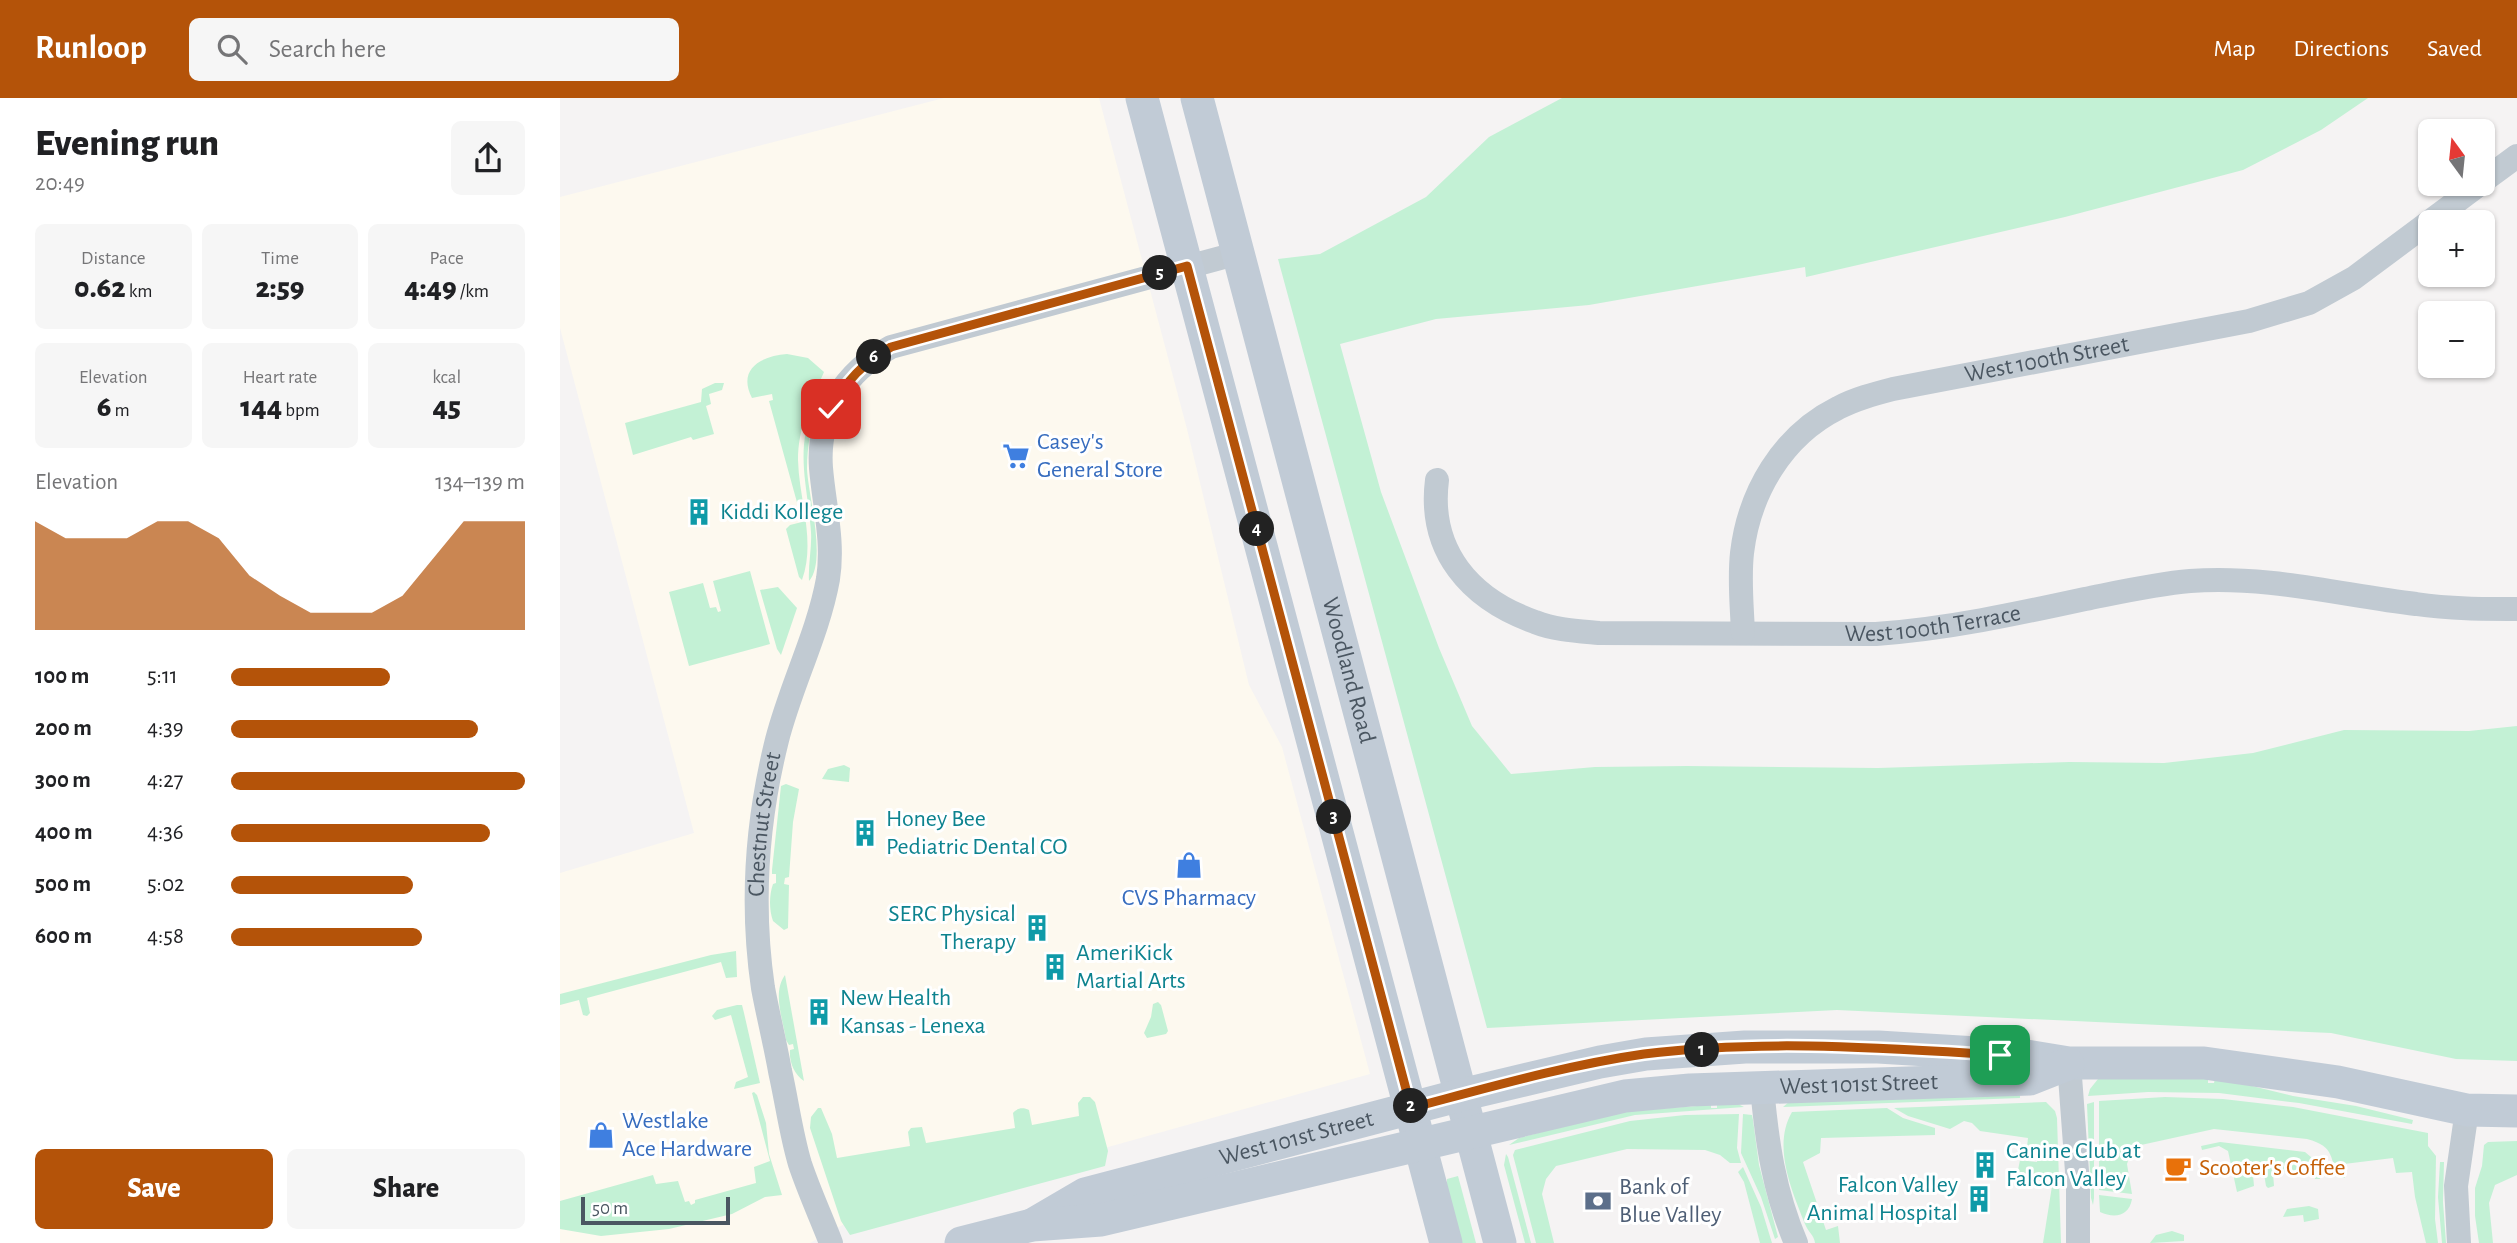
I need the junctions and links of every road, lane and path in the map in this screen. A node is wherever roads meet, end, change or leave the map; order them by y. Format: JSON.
{"nodes":[{"id":1,"x":1142,"y":98,"type":"edge"},
{"id":2,"x":1197,"y":98,"type":"edge"},
{"id":3,"x":2516,"y":159,"type":"edge"},
{"id":4,"x":2496,"y":173,"type":"edge"},
{"id":5,"x":2464,"y":196,"type":"edge"},
{"id":6,"x":1239,"y":253,"type":"junction"},
{"id":7,"x":1187,"y":266,"type":"junction"},
{"id":8,"x":1437,"y":480,"type":"dead end"},
{"id":9,"x":2517,"y":609,"type":"edge"},
{"id":10,"x":1743,"y":633,"type":"junction"},
{"id":11,"x":2069,"y":1063,"type":"junction"},
{"id":12,"x":1762,"y":1087,"type":"junction"},
{"id":13,"x":1461,"y":1095,"type":"junction"},
{"id":14,"x":1411,"y":1108,"type":"junction"},
{"id":15,"x":2467,"y":1110,"type":"junction"},
{"id":16,"x":2517,"y":1111,"type":"edge"},
{"id":17,"x":1471,"y":1133,"type":"junction"},
{"id":18,"x":1420,"y":1145,"type":"junction"},
{"id":19,"x":1032,"y":1225,"type":"junction"},
{"id":20,"x":831,"y":1243,"type":"edge"},
{"id":21,"x":961,"y":1243,"type":"edge"},
{"id":22,"x":1446,"y":1243,"type":"edge"},
{"id":23,"x":1500,"y":1243,"type":"edge"},
{"id":24,"x":1796,"y":1243,"type":"edge"},
{"id":25,"x":2078,"y":1243,"type":"edge"},
{"id":26,"x":2459,"y":1243,"type":"edge"}],
"edges":[{"from":1,"to":7,"type":"street"},
{"from":2,"to":6,"type":"street","name":"Woodland Road"},
{"from":3,"to":4,"type":"street","name":"West 100th Street"},
{"from":5,"to":10,"type":"street","name":"West 100th Street"},
{"from":6,"to":7,"type":"street","name":"Chestnut Street"},
{"from":6,"to":13,"type":"street","name":"Woodland Road"},
{"from":7,"to":14,"type":"street"},
{"from":7,"to":20,"type":"street","name":"Chestnut Street"},
{"from":8,"to":10,"type":"street","name":"West 100th Terrace"},
{"from":9,"to":10,"type":"street","name":"West 100th Terrace"},
{"from":11,"to":12,"type":"street","name":"West 101st Street"},
{"from":11,"to":13,"type":"street","name":"West 101st Street"},
{"from":11,"to":15,"type":"street","name":"West 101st Street"},
{"from":11,"to":25,"type":"street"},
{"from":12,"to":17,"type":"street","name":"West 101st Street"},
{"from":12,"to":24,"type":"street"},
{"from":13,"to":14,"type":"street","name":"West 101st Street"},
{"from":13,"to":17,"type":"street","name":"Woodland Road"},
{"from":14,"to":18,"type":"street"},
{"from":14,"to":19,"type":"street","name":"West 101st Street"},
{"from":15,"to":16,"type":"street","name":"West 101st Street"},
{"from":15,"to":26,"type":"street"},
{"from":17,"to":18,"type":"street","name":"West 101st Street"},
{"from":17,"to":23,"type":"street","name":"Woodland Road"},
{"from":18,"to":19,"type":"street","name":"West 101st Street"},
{"from":18,"to":22,"type":"street"},
{"from":19,"to":21,"type":"street","name":"West 101st Street"}]}
